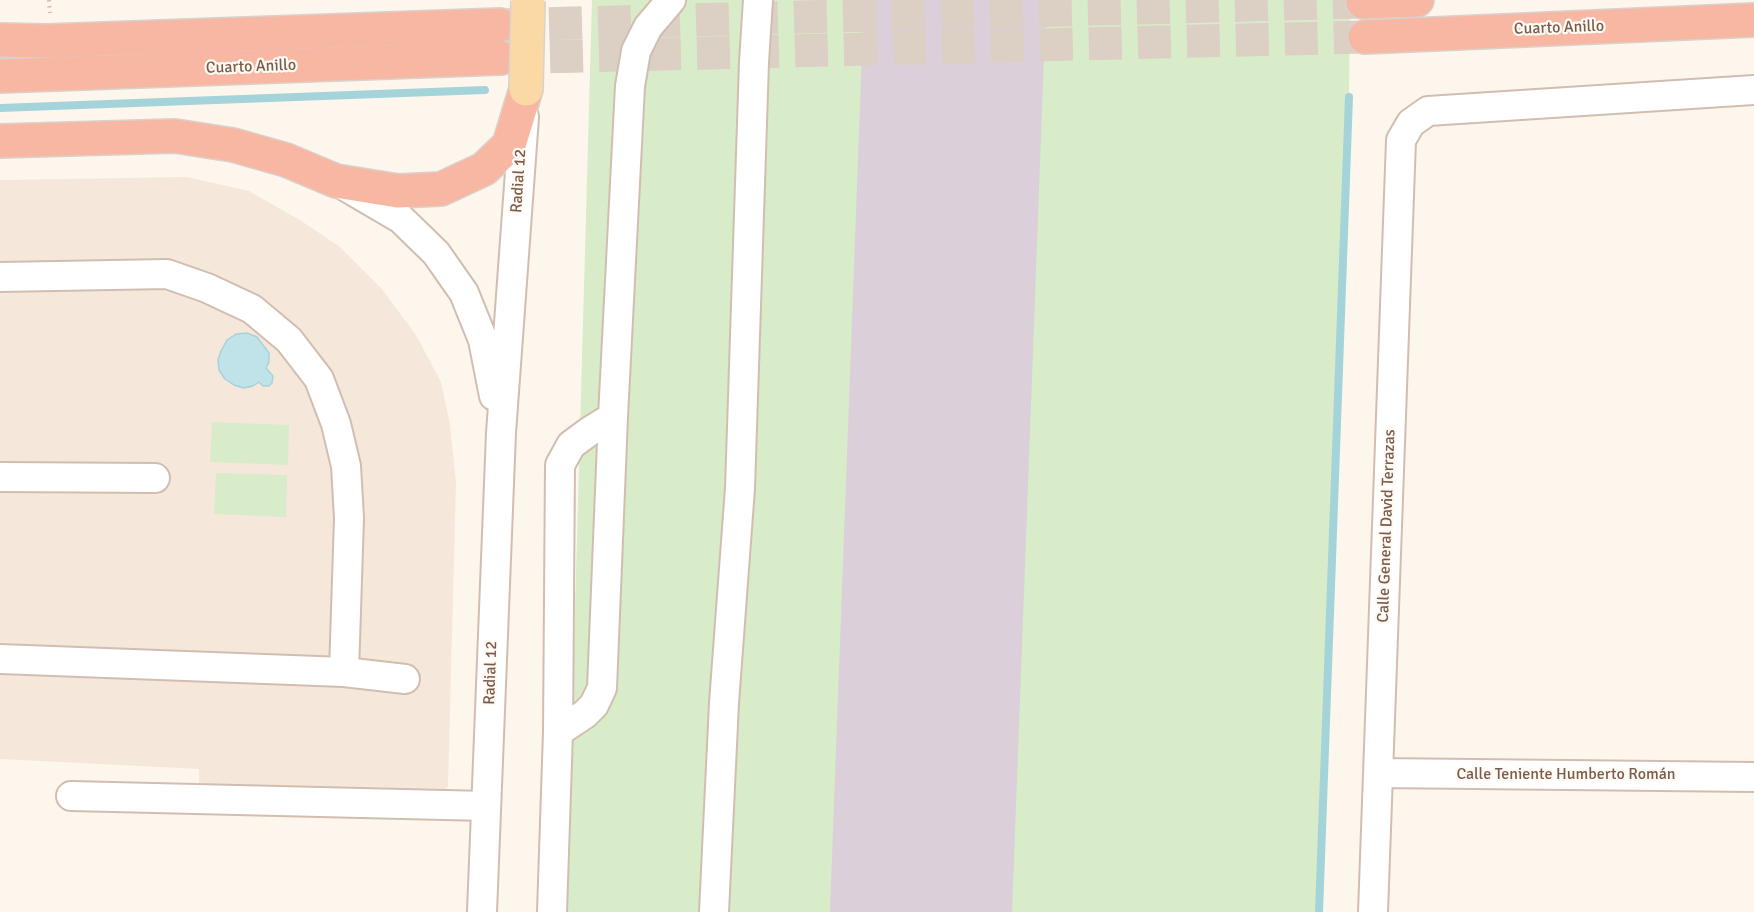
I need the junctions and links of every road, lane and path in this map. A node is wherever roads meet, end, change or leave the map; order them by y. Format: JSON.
{"nodes":[{"id":1,"x":671,"y":0,"type":"edge"},
{"id":2,"x":758,"y":0,"type":"edge"},
{"id":3,"x":1418,"y":0,"type":"edge"},
{"id":4,"x":528,"y":1,"type":"edge"},
{"id":5,"x":1363,"y":2,"type":"tunnel mouth"},
{"id":6,"x":1754,"y":20,"type":"edge"},
{"id":7,"x":500,"y":25,"type":"tunnel mouth"},
{"id":8,"x":1365,"y":37,"type":"tunnel mouth"},
{"id":9,"x":0,"y":40,"type":"edge"},
{"id":10,"x":501,"y":58,"type":"tunnel mouth"},
{"id":11,"x":0,"y":76,"type":"edge"},
{"id":12,"x":526,"y":89,"type":"junction"},
{"id":13,"x":1754,"y":90,"type":"edge"},
{"id":14,"x":0,"y":141,"type":"edge"},
{"id":15,"x":336,"y":181,"type":"junction"},
{"id":16,"x":0,"y":277,"type":"edge"},
{"id":17,"x":613,"y":417,"type":"junction"},
{"id":18,"x":501,"y":433,"type":"junction"},
{"id":19,"x":0,"y":477,"type":"edge"},
{"id":20,"x":155,"y":478,"type":"dead end"},
{"id":21,"x":0,"y":659,"type":"edge"},
{"id":22,"x":344,"y":672,"type":"junction"},
{"id":23,"x":405,"y":679,"type":"dead end"},
{"id":24,"x":558,"y":732,"type":"junction"},
{"id":25,"x":1379,"y":773,"type":"junction"},
{"id":26,"x":1754,"y":777,"type":"edge"},
{"id":27,"x":71,"y":796,"type":"dead end"},
{"id":28,"x":486,"y":806,"type":"junction"},
{"id":29,"x":482,"y":912,"type":"edge"},
{"id":30,"x":552,"y":912,"type":"edge"},
{"id":31,"x":714,"y":912,"type":"edge"},
{"id":32,"x":1374,"y":912,"type":"edge"}],
"edges":[{"from":1,"to":17,"type":"street"},
{"from":2,"to":31,"type":"street"},
{"from":3,"to":5,"type":"highway"},
{"from":4,"to":12,"type":"main road","name":"Radial 12","bridge":true},
{"from":6,"to":8,"type":"highway","name":"Cuarto Anillo"},
{"from":7,"to":9,"type":"highway","name":"Cuarto Anillo"},
{"from":10,"to":11,"type":"highway","name":"Cuarto Anillo"},
{"from":12,"to":15,"type":"highway"},
{"from":12,"to":18,"type":"street","name":"Radial 12"},
{"from":13,"to":25,"type":"street","name":"Calle General David Terrazas"},
{"from":14,"to":15,"type":"highway"},
{"from":15,"to":18,"type":"street","name":"Radial 12"},
{"from":16,"to":22,"type":"street"},
{"from":17,"to":24,"type":"street"},
{"from":17,"to":24,"type":"street"},
{"from":18,"to":28,"type":"street","name":"Radial 12"},
{"from":19,"to":20,"type":"street"},
{"from":21,"to":22,"type":"street"},
{"from":22,"to":23,"type":"street"},
{"from":24,"to":30,"type":"street"},
{"from":25,"to":26,"type":"street","name":"Calle Teniente Humberto Román"},
{"from":25,"to":32,"type":"street","name":"Calle General David Terrazas"},
{"from":27,"to":28,"type":"street"},
{"from":28,"to":29,"type":"street","name":"Radial 12"}]}
